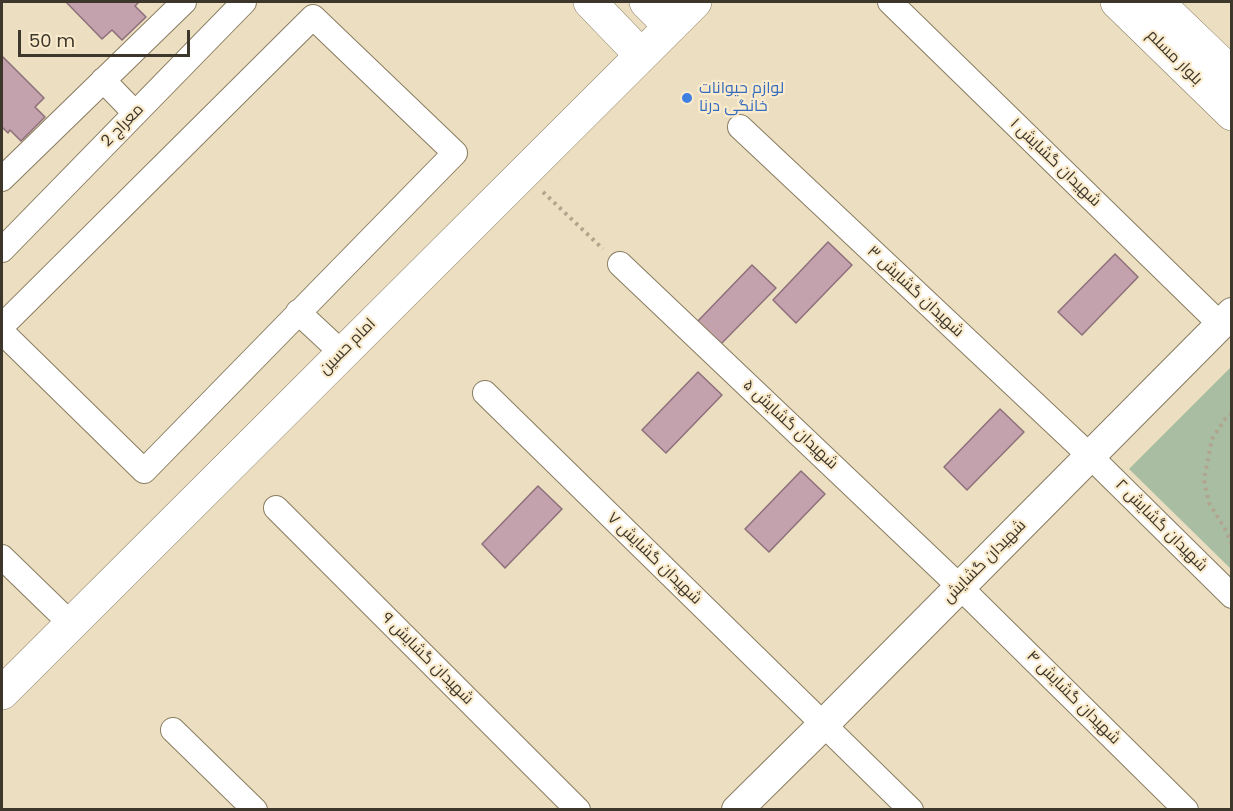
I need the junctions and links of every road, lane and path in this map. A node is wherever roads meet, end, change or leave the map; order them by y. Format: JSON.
{"nodes":[{"id":1,"x":183,"y":2,"type":"edge"},
{"id":2,"x":244,"y":2,"type":"edge"},
{"id":3,"x":590,"y":2,"type":"edge"},
{"id":4,"x":646,"y":2,"type":"edge"},
{"id":5,"x":695,"y":2,"type":"edge"},
{"id":6,"x":890,"y":2,"type":"edge"},
{"id":7,"x":1117,"y":2,"type":"edge"},
{"id":8,"x":1158,"y":2,"type":"edge"},
{"id":9,"x":670,"y":26,"type":"junction"},
{"id":10,"x":641,"y":55,"type":"junction"},
{"id":11,"x":1232,"y":74,"type":"edge"},
{"id":12,"x":103,"y":80,"type":"junction"},
{"id":13,"x":135,"y":112,"type":"junction"},
{"id":14,"x":1232,"y":114,"type":"edge"},
{"id":15,"x":740,"y":127,"type":"dead end"},
{"id":16,"x":5,"y":168,"type":"edge"},
{"id":17,"x":523,"y":173,"type":"junction"},
{"id":18,"x":2,"y":250,"type":"edge"},
{"id":19,"x":620,"y":264,"type":"joint"},
{"id":20,"x":298,"y":312,"type":"junction"},
{"id":21,"x":1226,"y":319,"type":"edge"},
{"id":22,"x":2,"y":326,"type":"edge"},
{"id":23,"x":2,"y":332,"type":"edge"},
{"id":24,"x":342,"y":354,"type":"junction"},
{"id":25,"x":484,"y":393,"type":"dead end"},
{"id":26,"x":1232,"y":414,"type":"edge"},
{"id":27,"x":1090,"y":456,"type":"junction"},
{"id":28,"x":276,"y":508,"type":"dead end"},
{"id":29,"x":1232,"y":544,"type":"edge"},
{"id":30,"x":2,"y":557,"type":"edge"},
{"id":31,"x":960,"y":587,"type":"junction"},
{"id":32,"x":1232,"y":596,"type":"edge"},
{"id":33,"x":70,"y":624,"type":"junction"},
{"id":34,"x":2,"y":693,"type":"edge"},
{"id":35,"x":824,"y":724,"type":"junction"},
{"id":36,"x":173,"y":730,"type":"dead end"},
{"id":37,"x":255,"y":810,"type":"edge"},
{"id":38,"x":578,"y":810,"type":"edge"},
{"id":39,"x":737,"y":810,"type":"edge"},
{"id":40,"x":911,"y":810,"type":"edge"},
{"id":41,"x":1186,"y":810,"type":"edge"}],
"edges":[{"from":1,"to":12,"type":"street"},
{"from":2,"to":13,"type":"street","name":"معراج 2"},
{"from":3,"to":10,"type":"main road"},
{"from":4,"to":9,"type":"main road"},
{"from":5,"to":9,"type":"main road","name":"امام حسین"},
{"from":6,"to":21,"type":"street","name":"شهیدان گشایش ۱"},
{"from":7,"to":14,"type":"main road","name":"بلوار مسلم"},
{"from":8,"to":11,"type":"main road","name":"بلوار مسلم"},
{"from":9,"to":10,"type":"main road","name":"امام حسین"},
{"from":10,"to":17,"type":"main road","name":"امام حسین"},
{"from":12,"to":13,"type":"street"},
{"from":12,"to":16,"type":"street"},
{"from":13,"to":18,"type":"street","name":"معراج 2"},
{"from":15,"to":27,"type":"street","name":"شهیدان گشایش ۳"},
{"from":17,"to":19,"type":"path"},
{"from":17,"to":24,"type":"main road","name":"امام حسین"},
{"from":19,"to":31,"type":"street","name":"شهیدان گشایش ۵"},
{"from":20,"to":22,"type":"street"},
{"from":20,"to":23,"type":"street"},
{"from":20,"to":24,"type":"street"},
{"from":21,"to":27,"type":"street","name":"شهیدان گشایش"},
{"from":24,"to":33,"type":"main road","name":"امام حسین"},
{"from":25,"to":35,"type":"street","name":"شهیدان گشایش ۷"},
{"from":26,"to":29,"type":"path"},
{"from":27,"to":31,"type":"street","name":"شهیدان گشایش"},
{"from":27,"to":32,"type":"street","name":"شهیدان گشایش ۲"},
{"from":28,"to":38,"type":"street","name":"شهیدان گشایش ۹"},
{"from":30,"to":33,"type":"street"},
{"from":31,"to":35,"type":"street","name":"شهیدان گشایش"},
{"from":31,"to":41,"type":"street","name":"شهیدان گشایش ۴"},
{"from":33,"to":34,"type":"main road","name":"امام حسین"},
{"from":35,"to":39,"type":"street","name":"شهیدان گشایش"},
{"from":35,"to":40,"type":"street","name":"شهیدان گشایش ۷"},
{"from":36,"to":37,"type":"street"}]}
